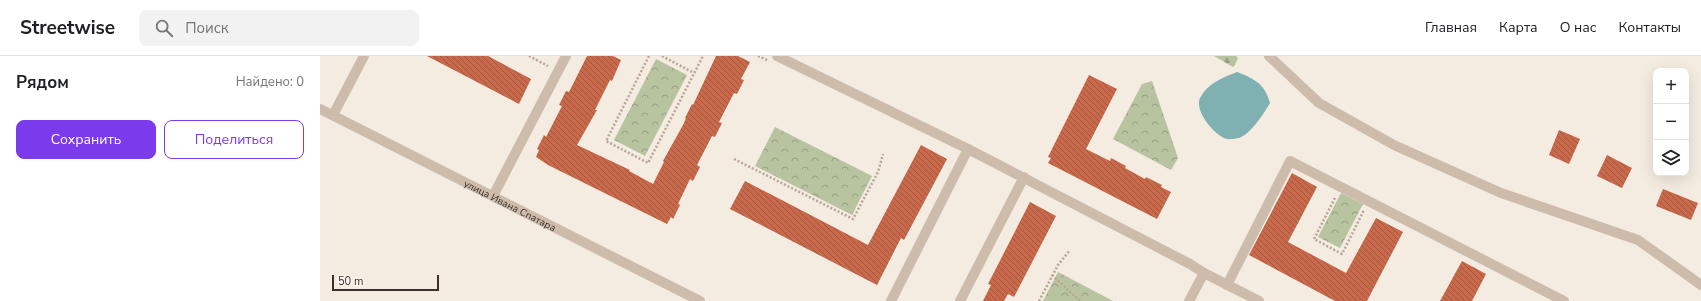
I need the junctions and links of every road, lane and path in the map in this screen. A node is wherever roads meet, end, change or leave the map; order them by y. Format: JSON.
{"nodes":[{"id":1,"x":364,"y":56,"type":"edge"},
{"id":2,"x":529,"y":56,"type":"edge"},
{"id":3,"x":566,"y":56,"type":"edge"},
{"id":4,"x":649,"y":56,"type":"edge"},
{"id":5,"x":662,"y":56,"type":"edge"},
{"id":6,"x":702,"y":56,"type":"edge"},
{"id":7,"x":777,"y":56,"type":"edge"},
{"id":8,"x":1269,"y":56,"type":"edge"},
{"id":9,"x":558,"y":71,"type":"junction"},
{"id":10,"x":694,"y":73,"type":"junction"},
{"id":11,"x":320,"y":110,"type":"edge"},
{"id":12,"x":333,"y":115,"type":"junction"},
{"id":13,"x":968,"y":149,"type":"junction"},
{"id":14,"x":883,"y":154,"type":"dead end"},
{"id":15,"x":734,"y":159,"type":"dead end"},
{"id":16,"x":1024,"y":178,"type":"junction"},
{"id":17,"x":1341,"y":187,"type":"junction"},
{"id":18,"x":493,"y":196,"type":"junction"},
{"id":19,"x":1369,"y":201,"type":"junction"},
{"id":20,"x":1070,"y":250,"type":"dead end"},
{"id":21,"x":1204,"y":273,"type":"junction"},
{"id":22,"x":1052,"y":275,"type":"junction"},
{"id":23,"x":1227,"y":285,"type":"junction"},
{"id":24,"x":1701,"y":285,"type":"edge"},
{"id":25,"x":700,"y":301,"type":"edge"},
{"id":26,"x":891,"y":301,"type":"edge"},
{"id":27,"x":960,"y":301,"type":"edge"},
{"id":28,"x":1039,"y":301,"type":"edge"},
{"id":29,"x":1080,"y":301,"type":"edge"},
{"id":30,"x":1189,"y":301,"type":"edge"},
{"id":31,"x":1259,"y":301,"type":"edge"},
{"id":32,"x":1564,"y":301,"type":"edge"}],
"edges":[{"from":1,"to":12,"type":"street"},
{"from":2,"to":9,"type":"path"},
{"from":3,"to":9,"type":"street"},
{"from":4,"to":10,"type":"path"},
{"from":5,"to":10,"type":"path"},
{"from":6,"to":10,"type":"path"},
{"from":7,"to":13,"type":"street"},
{"from":8,"to":24,"type":"street"},
{"from":9,"to":18,"type":"street"},
{"from":11,"to":12,"type":"street","name":"улица Ивана Спатара"},
{"from":12,"to":18,"type":"street","name":"улица Ивана Спатара"},
{"from":13,"to":16,"type":"street"},
{"from":13,"to":26,"type":"street"},
{"from":14,"to":15,"type":"path"},
{"from":16,"to":21,"type":"street"},
{"from":16,"to":27,"type":"street"},
{"from":17,"to":19,"type":"street"},
{"from":17,"to":19,"type":"path"},
{"from":17,"to":23,"type":"street"},
{"from":18,"to":25,"type":"street","name":"улица Ивана Спатара"},
{"from":19,"to":32,"type":"street"},
{"from":20,"to":22,"type":"path"},
{"from":21,"to":23,"type":"street"},
{"from":21,"to":30,"type":"street"},
{"from":22,"to":28,"type":"path"},
{"from":22,"to":29,"type":"path"},
{"from":23,"to":31,"type":"street"}]}
